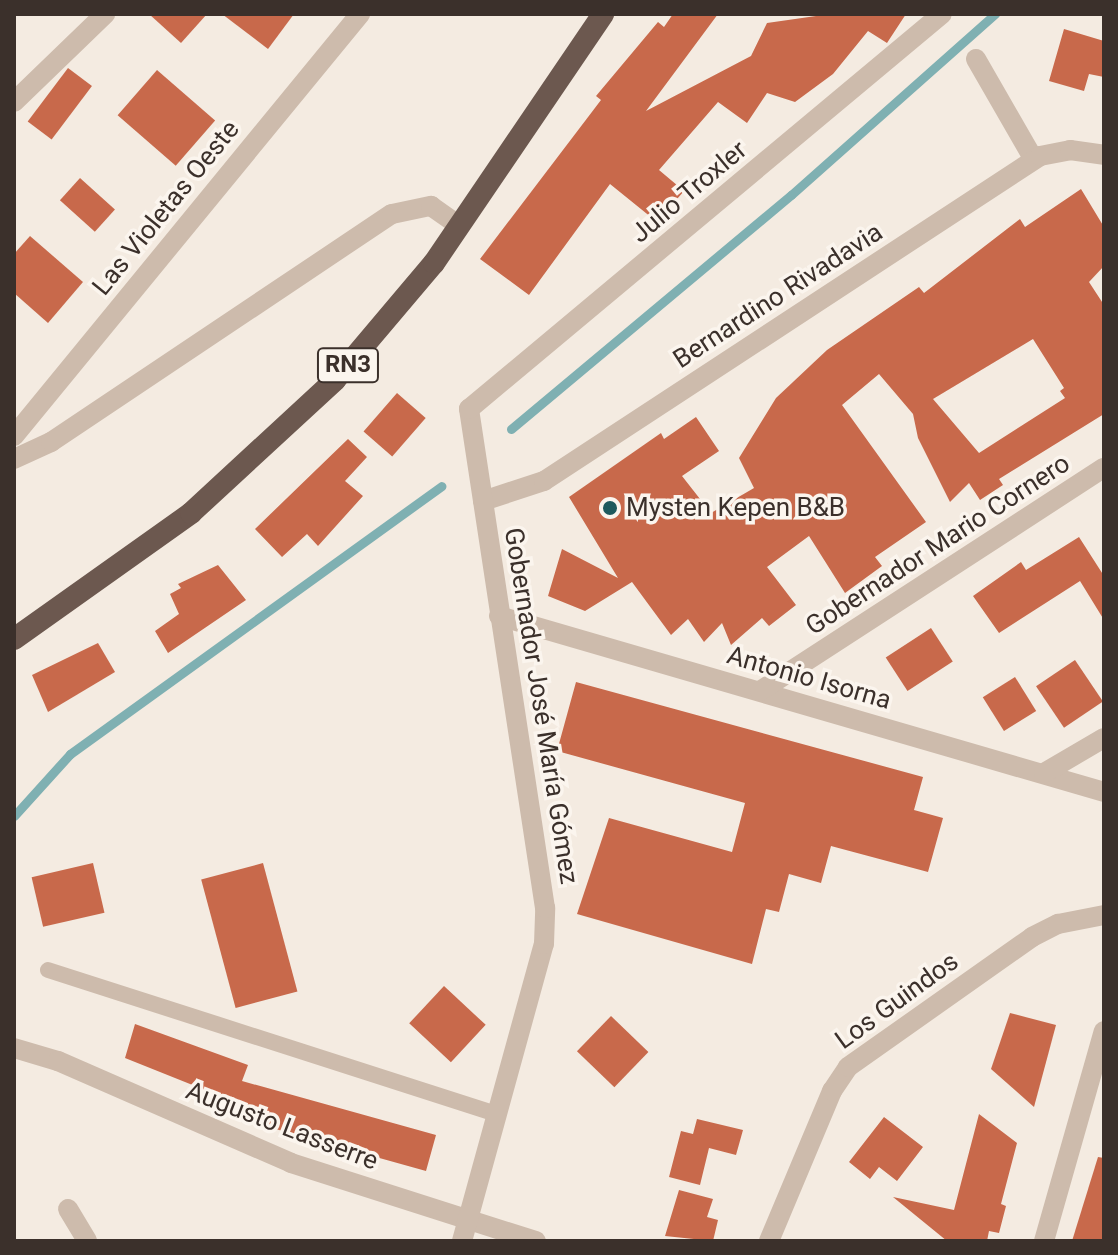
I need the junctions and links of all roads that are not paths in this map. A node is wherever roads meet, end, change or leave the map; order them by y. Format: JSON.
{"nodes":[{"id":1,"x":105,"y":14,"type":"edge"},
{"id":2,"x":360,"y":14,"type":"edge"},
{"id":3,"x":603,"y":14,"type":"edge"},
{"id":4,"x":944,"y":19,"type":"edge"},
{"id":5,"x":976,"y":59,"type":"dead end"},
{"id":6,"x":14,"y":102,"type":"edge"},
{"id":7,"x":1104,"y":155,"type":"edge"},
{"id":8,"x":1034,"y":160,"type":"junction"},
{"id":9,"x":460,"y":226,"type":"junction"},
{"id":10,"x":469,"y":409,"type":"joint"},
{"id":11,"x":14,"y":436,"type":"edge"},
{"id":12,"x":14,"y":459,"type":"edge"},
{"id":13,"x":1104,"y":468,"type":"edge"},
{"id":14,"x":483,"y":501,"type":"junction"},
{"id":15,"x":499,"y":616,"type":"junction"},
{"id":16,"x":14,"y":639,"type":"edge"},
{"id":17,"x":760,"y":691,"type":"junction"},
{"id":18,"x":1104,"y":738,"type":"edge"},
{"id":19,"x":1044,"y":773,"type":"junction"},
{"id":20,"x":1104,"y":792,"type":"edge"},
{"id":21,"x":1104,"y":915,"type":"edge"},
{"id":22,"x":48,"y":970,"type":"dead end"},
{"id":23,"x":1104,"y":1031,"type":"edge"},
{"id":24,"x":14,"y":1048,"type":"edge"},
{"id":25,"x":497,"y":1114,"type":"junction"},
{"id":26,"x":68,"y":1209,"type":"dead end"},
{"id":27,"x":465,"y":1231,"type":"edge"},
{"id":28,"x":87,"y":1241,"type":"edge"},
{"id":29,"x":536,"y":1241,"type":"edge"},
{"id":30,"x":769,"y":1241,"type":"edge"},
{"id":31,"x":1044,"y":1241,"type":"edge"}],
"edges":[{"from":1,"to":6,"type":"street"},
{"from":2,"to":11,"type":"street","name":"Las Violetas Oeste"},
{"from":3,"to":9,"type":"highway","number":"RN3"},
{"from":4,"to":10,"type":"street","name":"Julio Troxler"},
{"from":5,"to":8,"type":"street"},
{"from":7,"to":8,"type":"street","name":"Bernardino Rivadavia"},
{"from":8,"to":14,"type":"street","name":"Bernardino Rivadavia"},
{"from":9,"to":12,"type":"street"},
{"from":9,"to":16,"type":"highway","number":"RN3"},
{"from":10,"to":14,"type":"street","name":"Gobernador José María Gómez"},
{"from":13,"to":17,"type":"street","name":"Gobernador Mario Cornero"},
{"from":14,"to":15,"type":"street","name":"Gobernador José María Gómez"},
{"from":15,"to":17,"type":"street","name":"Antonio Isorna"},
{"from":15,"to":25,"type":"street","name":"Gobernador José María Gómez"},
{"from":17,"to":19,"type":"street","name":"Antonio Isorna"},
{"from":18,"to":19,"type":"street"},
{"from":19,"to":20,"type":"street","name":"Antonio Isorna"},
{"from":21,"to":30,"type":"street","name":"Los Guindos"},
{"from":22,"to":25,"type":"lane"},
{"from":23,"to":31,"type":"street"},
{"from":24,"to":27,"type":"street","name":"Augusto Lasserre"},
{"from":25,"to":27,"type":"street","name":"Gobernador José María Gómez"},
{"from":26,"to":28,"type":"street"},
{"from":27,"to":29,"type":"street","name":"Augusto Lasserre"}]}
